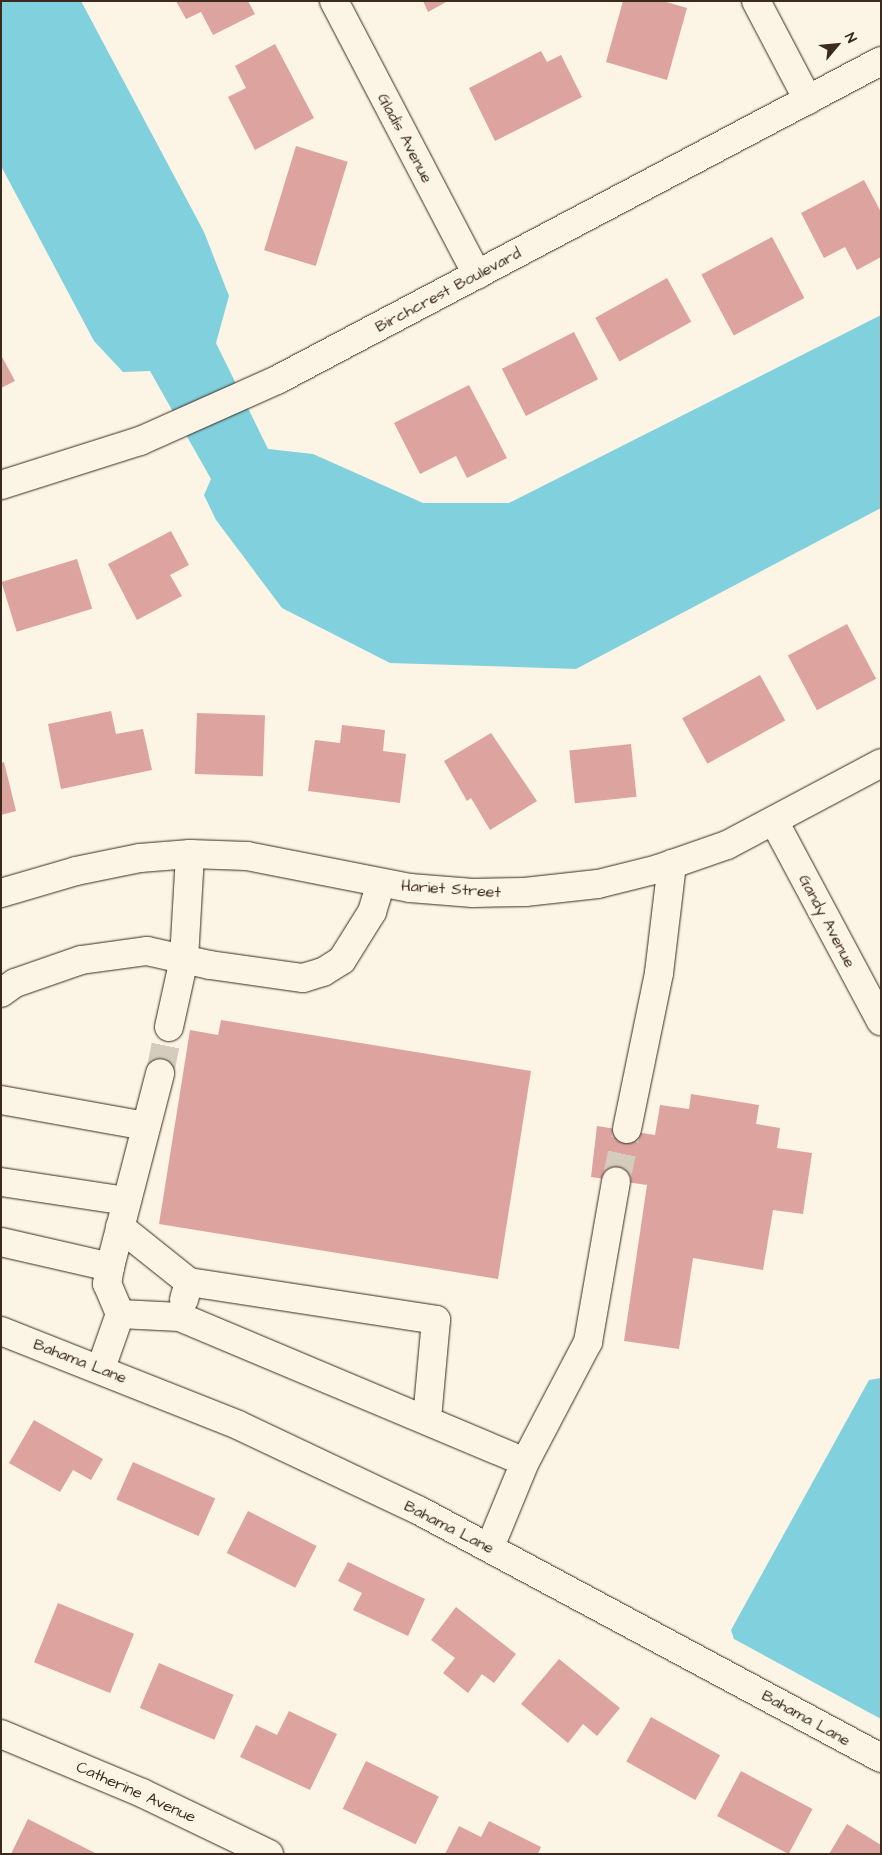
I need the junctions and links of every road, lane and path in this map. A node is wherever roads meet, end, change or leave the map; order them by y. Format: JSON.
{"nodes":[{"id":1,"x":334,"y":1,"type":"edge"},
{"id":2,"x":756,"y":1,"type":"edge"},
{"id":3,"x":881,"y":61,"type":"edge"},
{"id":4,"x":808,"y":100,"type":"junction"},
{"id":5,"x":477,"y":274,"type":"junction"},
{"id":6,"x":1,"y":484,"type":"edge"},
{"id":7,"x":881,"y":763,"type":"edge"},
{"id":8,"x":774,"y":821,"type":"junction"},
{"id":9,"x":190,"y":854,"type":"junction"},
{"id":10,"x":672,"y":864,"type":"junction"},
{"id":11,"x":381,"y":883,"type":"junction"},
{"id":12,"x":1,"y":893,"type":"edge"},
{"id":13,"x":184,"y":959,"type":"junction"},
{"id":14,"x":1,"y":994,"type":"edge"},
{"id":15,"x":881,"y":1021,"type":"edge"},
{"id":16,"x":169,"y":1027,"type":"tunnel mouth"},
{"id":17,"x":160,"y":1073,"type":"tunnel mouth"},
{"id":18,"x":1,"y":1100,"type":"edge"},
{"id":19,"x":146,"y":1126,"type":"junction"},
{"id":20,"x":627,"y":1130,"type":"tunnel mouth"},
{"id":21,"x":1,"y":1182,"type":"edge"},
{"id":22,"x":616,"y":1182,"type":"tunnel mouth"},
{"id":23,"x":126,"y":1200,"type":"junction"},
{"id":24,"x":120,"y":1227,"type":"junction"},
{"id":25,"x":1,"y":1242,"type":"edge"},
{"id":26,"x":110,"y":1267,"type":"junction"},
{"id":27,"x":189,"y":1282,"type":"junction"},
{"id":28,"x":120,"y":1314,"type":"junction"},
{"id":29,"x":180,"y":1317,"type":"junction"},
{"id":30,"x":1,"y":1331,"type":"edge"},
{"id":31,"x":100,"y":1368,"type":"junction"},
{"id":32,"x":427,"y":1419,"type":"junction"},
{"id":33,"x":525,"y":1462,"type":"junction"},
{"id":34,"x":490,"y":1547,"type":"junction"},
{"id":35,"x":1,"y":1734,"type":"edge"},
{"id":36,"x":881,"y":1758,"type":"edge"},
{"id":37,"x":269,"y":1854,"type":"edge"}],
"edges":[{"from":1,"to":5,"type":"street","name":"Gladis Avenue"},
{"from":2,"to":4,"type":"street"},
{"from":3,"to":4,"type":"street","name":"Birchcrest Boulevard"},
{"from":4,"to":5,"type":"street","name":"Birchcrest Boulevard"},
{"from":5,"to":6,"type":"street","name":"Birchcrest Boulevard"},
{"from":7,"to":8,"type":"street","name":"Hariet Street"},
{"from":8,"to":10,"type":"street","name":"Hariet Street"},
{"from":8,"to":15,"type":"street","name":"Gandy Avenue"},
{"from":9,"to":11,"type":"street","name":"Hariet Street"},
{"from":9,"to":12,"type":"street","name":"Hariet Street"},
{"from":9,"to":13,"type":"street"},
{"from":10,"to":11,"type":"street","name":"Hariet Street"},
{"from":10,"to":20,"type":"street"},
{"from":11,"to":13,"type":"street"},
{"from":13,"to":14,"type":"street"},
{"from":13,"to":16,"type":"street"},
{"from":17,"to":19,"type":"street"},
{"from":18,"to":19,"type":"street"},
{"from":19,"to":23,"type":"street"},
{"from":21,"to":23,"type":"street"},
{"from":22,"to":33,"type":"street"},
{"from":23,"to":24,"type":"street"},
{"from":24,"to":26,"type":"street"},
{"from":24,"to":27,"type":"street"},
{"from":25,"to":26,"type":"street"},
{"from":26,"to":28,"type":"street"},
{"from":27,"to":29,"type":"street"},
{"from":27,"to":32,"type":"street"},
{"from":28,"to":29,"type":"street"},
{"from":28,"to":31,"type":"street"},
{"from":29,"to":32,"type":"street"},
{"from":30,"to":31,"type":"street","name":"Bahama Lane"},
{"from":31,"to":34,"type":"street","name":"Bahama Lane"},
{"from":32,"to":33,"type":"street"},
{"from":33,"to":34,"type":"street"},
{"from":34,"to":36,"type":"street","name":"Bahama Lane"},
{"from":35,"to":37,"type":"street","name":"Catherine Avenue"}]}
